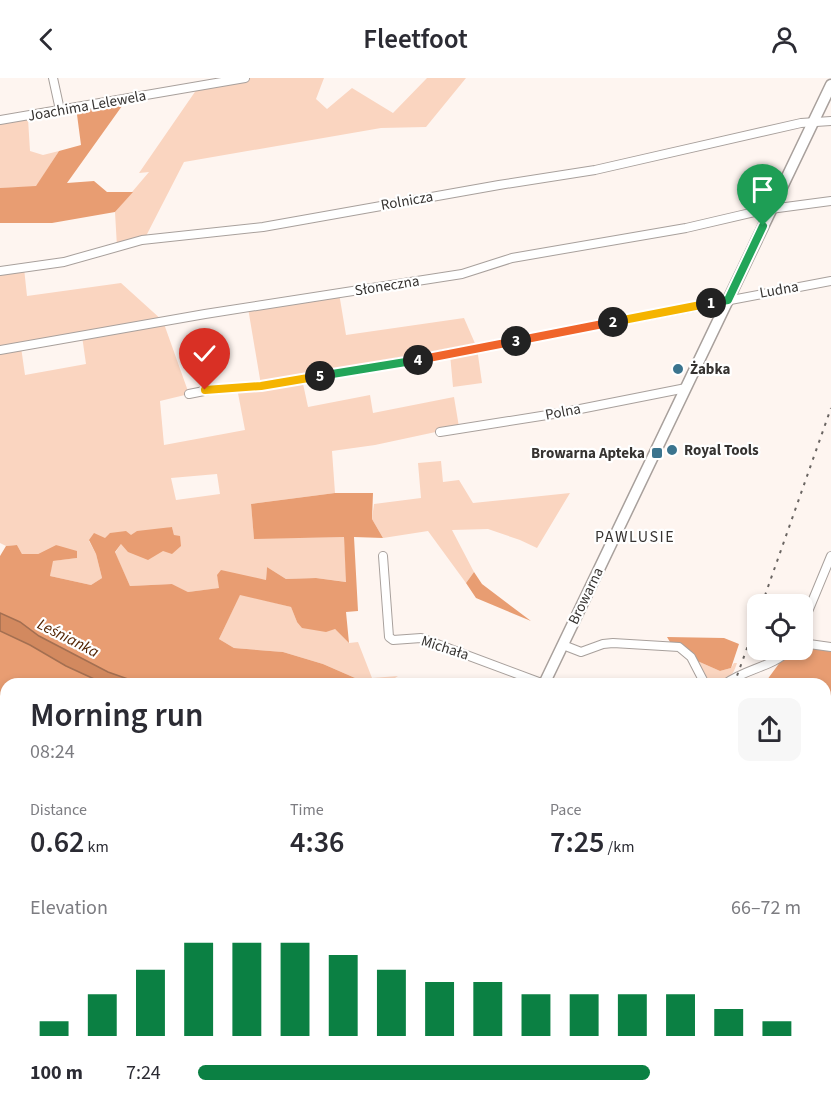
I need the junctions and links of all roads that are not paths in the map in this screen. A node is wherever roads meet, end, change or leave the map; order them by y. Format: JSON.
{"nodes":[{"id":1,"x":54,"y":78,"type":"edge"},
{"id":2,"x":245,"y":78,"type":"edge"},
{"id":3,"x":831,"y":85,"type":"edge"},
{"id":4,"x":60,"y":110,"type":"junction"},
{"id":5,"x":0,"y":120,"type":"edge"},
{"id":6,"x":831,"y":121,"type":"edge"},
{"id":7,"x":813,"y":123,"type":"junction"},
{"id":8,"x":831,"y":201,"type":"edge"},
{"id":9,"x":771,"y":210,"type":"junction"},
{"id":10,"x":0,"y":271,"type":"edge"},
{"id":11,"x":831,"y":281,"type":"edge"},
{"id":12,"x":728,"y":300,"type":"junction"},
{"id":13,"x":0,"y":350,"type":"edge"},
{"id":14,"x":686,"y":387,"type":"junction"},
{"id":15,"x":189,"y":394,"type":"dead end"},
{"id":16,"x":440,"y":432,"type":"dead end"},
{"id":17,"x":383,"y":556,"type":"dead end"},
{"id":18,"x":831,"y":556,"type":"edge"},
{"id":19,"x":813,"y":599,"type":"edge"},
{"id":20,"x":563,"y":645,"type":"junction"},
{"id":21,"x":813,"y":645,"type":"edge"},
{"id":22,"x":831,"y":647,"type":"edge"},
{"id":23,"x":775,"y":660,"type":"edge"},
{"id":24,"x":528,"y":678,"type":"edge"},
{"id":25,"x":547,"y":678,"type":"edge"},
{"id":26,"x":702,"y":678,"type":"edge"},
{"id":27,"x":734,"y":678,"type":"edge"}],
"edges":[{"from":1,"to":4,"type":"street"},
{"from":2,"to":4,"type":"street","name":"Joachima Lelewela"},
{"from":3,"to":7,"type":"street","name":"Browarna"},
{"from":4,"to":5,"type":"street","name":"Joachima Lelewela"},
{"from":6,"to":7,"type":"street"},
{"from":7,"to":9,"type":"street","name":"Browarna"},
{"from":7,"to":10,"type":"street","name":"Rolnicza"},
{"from":8,"to":9,"type":"street","name":"Słoneczna"},
{"from":9,"to":12,"type":"street","name":"Browarna"},
{"from":9,"to":13,"type":"street","name":"Słoneczna"},
{"from":11,"to":12,"type":"street","name":"Ludna"},
{"from":12,"to":14,"type":"street","name":"Browarna"},
{"from":12,"to":15,"type":"street","name":"Ludna"},
{"from":14,"to":16,"type":"street","name":"Polna"},
{"from":14,"to":20,"type":"street","name":"Browarna"},
{"from":17,"to":24,"type":"street","name":"Michała"},
{"from":18,"to":19,"type":"street"},
{"from":20,"to":25,"type":"street","name":"Browarna"},
{"from":20,"to":26,"type":"street"},
{"from":21,"to":22,"type":"street"},
{"from":23,"to":27,"type":"street"}]}
